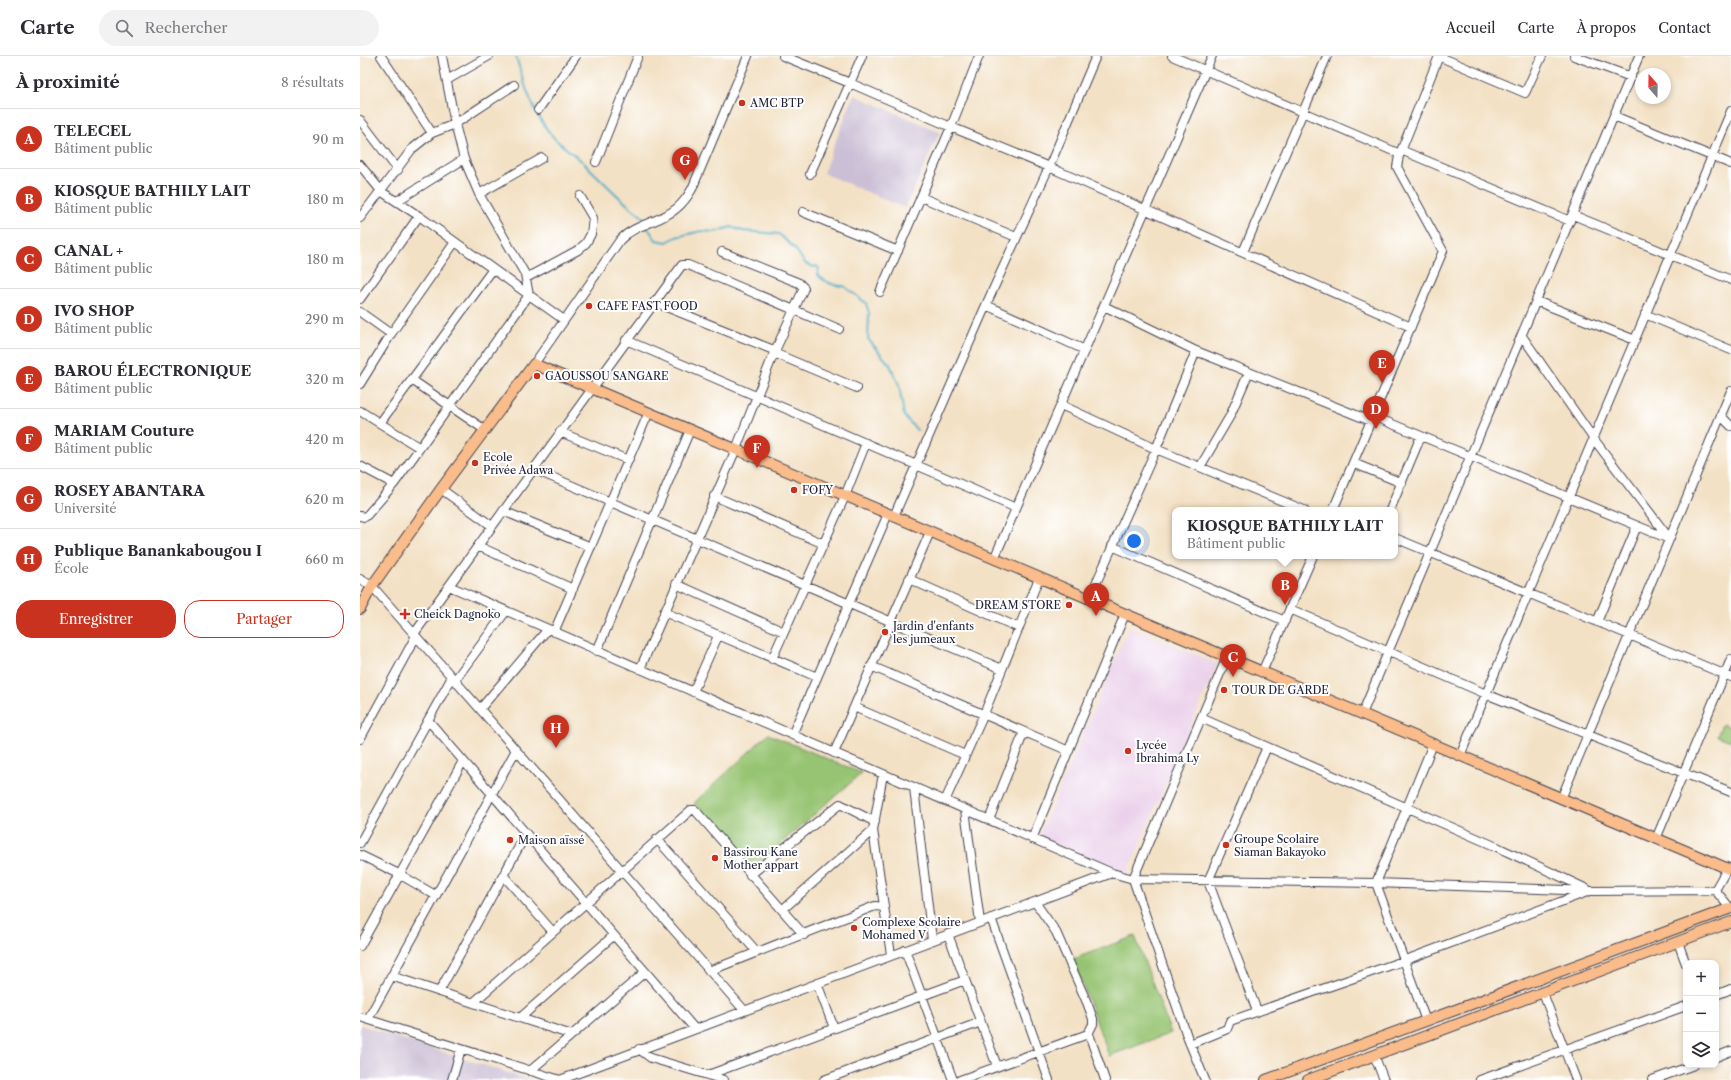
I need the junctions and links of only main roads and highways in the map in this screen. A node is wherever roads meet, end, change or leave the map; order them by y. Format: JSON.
{"nodes":[{"id":1,"x":361,"y":607,"type":"edge"},
{"id":2,"x":1729,"y":870,"type":"edge"},
{"id":3,"x":1731,"y":909,"type":"edge"},
{"id":4,"x":1731,"y":922,"type":"edge"},
{"id":5,"x":1266,"y":1080,"type":"edge"},
{"id":6,"x":1308,"y":1080,"type":"edge"}],
"edges":[{"from":1,"to":2,"type":"main road"},
{"from":3,"to":5,"type":"main road"},
{"from":4,"to":6,"type":"main road"}]}
